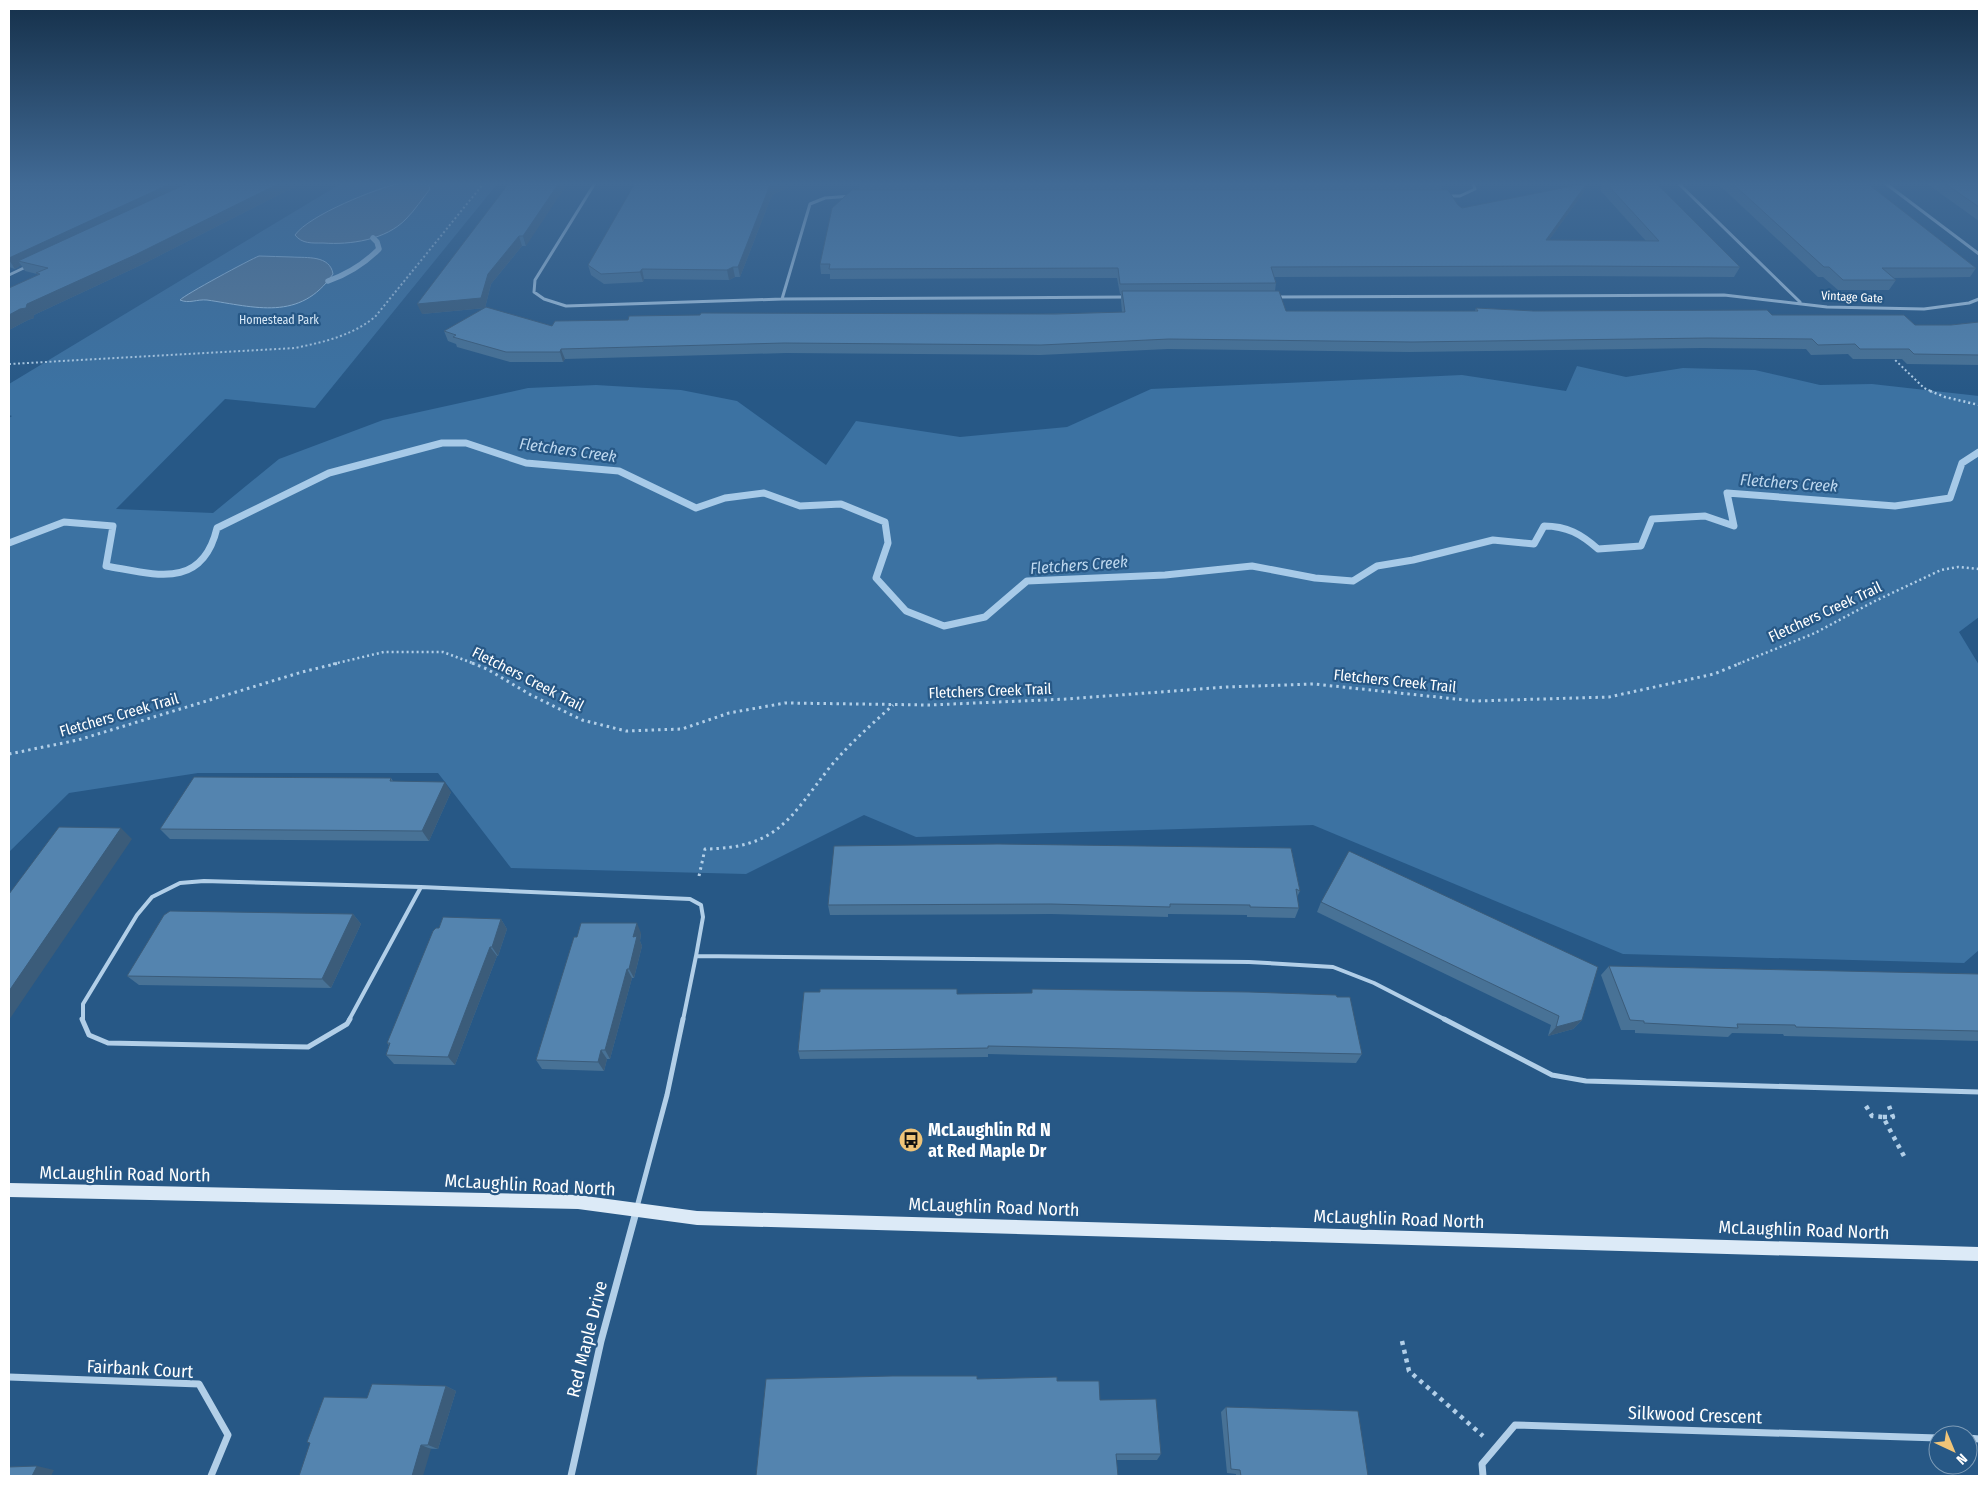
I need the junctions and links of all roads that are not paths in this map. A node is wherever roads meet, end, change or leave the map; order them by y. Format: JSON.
{"nodes":[{"id":1,"x":552,"y":252,"type":"edge"},
{"id":2,"x":796,"y":252,"type":"edge"},
{"id":3,"x":1749,"y":252,"type":"edge"},
{"id":4,"x":35,"y":263,"type":"edge"},
{"id":5,"x":9,"y":275,"type":"edge"},
{"id":6,"x":1129,"y":297,"type":"edge"},
{"id":7,"x":1268,"y":297,"type":"edge"},
{"id":8,"x":782,"y":299,"type":"junction"},
{"id":9,"x":1979,"y":299,"type":"edge"},
{"id":10,"x":1800,"y":302,"type":"junction"},
{"id":11,"x":421,"y":887,"type":"junction"},
{"id":12,"x":696,"y":956,"type":"junction"},
{"id":13,"x":1979,"y":1092,"type":"edge"},
{"id":14,"x":9,"y":1190,"type":"edge"},
{"id":15,"x":636,"y":1210,"type":"junction"},
{"id":16,"x":1979,"y":1254,"type":"edge"},
{"id":17,"x":9,"y":1377,"type":"edge"},
{"id":18,"x":1928,"y":1438,"type":"edge"},
{"id":19,"x":211,"y":1476,"type":"edge"},
{"id":20,"x":571,"y":1476,"type":"edge"},
{"id":21,"x":1483,"y":1476,"type":"edge"}],
"edges":[{"from":1,"to":8,"type":"street"},
{"from":2,"to":8,"type":"street"},
{"from":3,"to":10,"type":"street"},
{"from":4,"to":5,"type":"street"},
{"from":6,"to":8,"type":"street"},
{"from":7,"to":10,"type":"street","name":"Vintage Gate"},
{"from":9,"to":10,"type":"street","name":"Vintage Gate"},
{"from":11,"to":11,"type":"lane"},
{"from":11,"to":12,"type":"lane"},
{"from":12,"to":13,"type":"lane"},
{"from":12,"to":15,"type":"lane"},
{"from":14,"to":15,"type":"main road","name":"McLaughlin Road North"},
{"from":15,"to":16,"type":"main road","name":"McLaughlin Road North"},
{"from":15,"to":20,"type":"street","name":"Red Maple Drive"},
{"from":17,"to":19,"type":"street","name":"Fairbank Court"},
{"from":18,"to":21,"type":"street","name":"Silkwood Crescent"}]}
